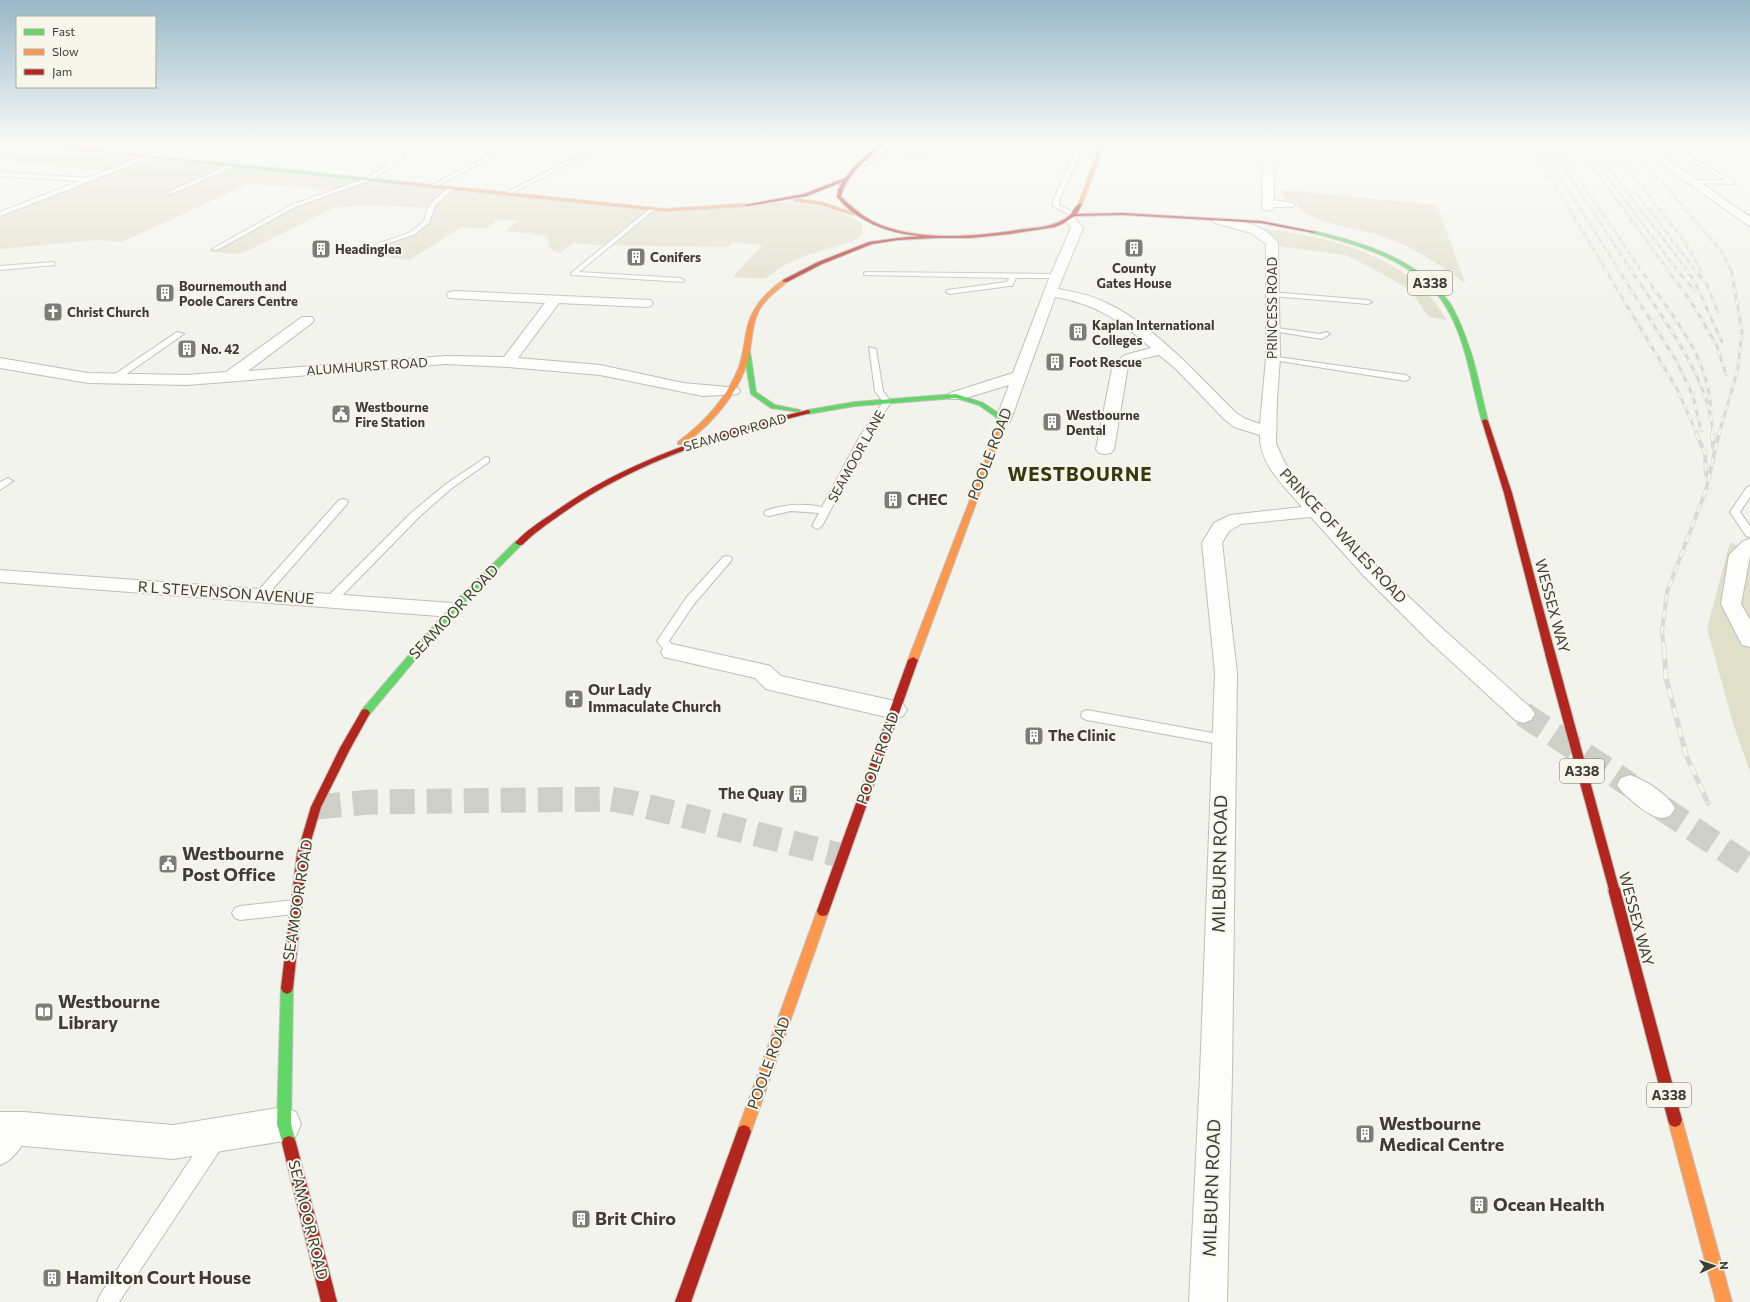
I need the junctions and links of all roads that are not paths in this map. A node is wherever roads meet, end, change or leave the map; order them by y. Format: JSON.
{"nodes":[{"id":1,"x":27,"y":204,"type":"edge"},
{"id":2,"x":299,"y":204,"type":"edge"},
{"id":3,"x":433,"y":204,"type":"edge"},
{"id":4,"x":601,"y":204,"type":"edge"},
{"id":5,"x":746,"y":204,"type":"edge"},
{"id":6,"x":819,"y":204,"type":"edge"},
{"id":7,"x":844,"y":204,"type":"edge"},
{"id":8,"x":1056,"y":204,"type":"edge"},
{"id":9,"x":1078,"y":204,"type":"edge"},
{"id":10,"x":1267,"y":204,"type":"edge"},
{"id":11,"x":1724,"y":204,"type":"edge"},
{"id":12,"x":1138,"y":205,"type":"dead end"},
{"id":13,"x":1289,"y":205,"type":"dead end"},
{"id":14,"x":652,"y":209,"type":"junction"},
{"id":15,"x":0,"y":214,"type":"edge"},
{"id":16,"x":854,"y":214,"type":"junction"},
{"id":17,"x":1072,"y":217,"type":"junction"},
{"id":18,"x":867,"y":219,"type":"junction"},
{"id":19,"x":1219,"y":221,"type":"junction"},
{"id":20,"x":1261,"y":222,"type":"junction"},
{"id":21,"x":1750,"y":222,"type":"edge"},
{"id":22,"x":936,"y":237,"type":"junction"},
{"id":23,"x":874,"y":242,"type":"junction"},
{"id":24,"x":215,"y":249,"type":"dead end"},
{"id":25,"x":366,"y":254,"type":"dead end"},
{"id":26,"x":53,"y":264,"type":"dead end"},
{"id":27,"x":0,"y":268,"type":"edge"},
{"id":28,"x":866,"y":274,"type":"dead end"},
{"id":29,"x":1014,"y":276,"type":"junction"},
{"id":30,"x":1056,"y":276,"type":"junction"},
{"id":31,"x":680,"y":280,"type":"dead end"},
{"id":32,"x":950,"y":292,"type":"dead end"},
{"id":33,"x":1051,"y":292,"type":"junction"},
{"id":34,"x":1272,"y":294,"type":"junction"},
{"id":35,"x":454,"y":295,"type":"dead end"},
{"id":36,"x":555,"y":299,"type":"junction"},
{"id":37,"x":1368,"y":302,"type":"dead end"},
{"id":38,"x":646,"y":303,"type":"dead end"},
{"id":39,"x":308,"y":320,"type":"dead end"},
{"id":40,"x":1273,"y":329,"type":"junction"},
{"id":41,"x":180,"y":334,"type":"dead end"},
{"id":42,"x":1326,"y":334,"type":"dead end"},
{"id":43,"x":872,"y":349,"type":"dead end"},
{"id":44,"x":1164,"y":350,"type":"junction"},
{"id":45,"x":747,"y":351,"type":"junction"},
{"id":46,"x":1273,"y":358,"type":"junction"},
{"id":47,"x":508,"y":362,"type":"junction"},
{"id":48,"x":0,"y":363,"type":"edge"},
{"id":49,"x":231,"y":376,"type":"junction"},
{"id":50,"x":1020,"y":376,"type":"junction"},
{"id":51,"x":115,"y":378,"type":"junction"},
{"id":52,"x":1406,"y":378,"type":"dead end"},
{"id":53,"x":732,"y":391,"type":"junction"},
{"id":54,"x":956,"y":396,"type":"junction"},
{"id":55,"x":887,"y":402,"type":"junction"},
{"id":56,"x":807,"y":412,"type":"junction"},
{"id":57,"x":1004,"y":419,"type":"junction"},
{"id":58,"x":1269,"y":432,"type":"junction"},
{"id":59,"x":1105,"y":449,"type":"dead end"},
{"id":60,"x":662,"y":454,"type":"junction"},
{"id":61,"x":486,"y":460,"type":"dead end"},
{"id":62,"x":8,"y":481,"type":"dead end"},
{"id":63,"x":0,"y":487,"type":"edge"},
{"id":64,"x":1750,"y":489,"type":"edge"},
{"id":65,"x":343,"y":502,"type":"dead end"},
{"id":66,"x":826,"y":511,"type":"junction"},
{"id":67,"x":1316,"y":511,"type":"junction"},
{"id":68,"x":769,"y":513,"type":"dead end"},
{"id":69,"x":817,"y":526,"type":"dead end"},
{"id":70,"x":1750,"y":534,"type":"edge"},
{"id":71,"x":1750,"y":545,"type":"edge"},
{"id":72,"x":727,"y":558,"type":"dead end"},
{"id":73,"x":0,"y":576,"type":"edge"},
{"id":74,"x":260,"y":596,"type":"junction"},
{"id":75,"x":330,"y":601,"type":"junction"},
{"id":76,"x":452,"y":610,"type":"junction"},
{"id":77,"x":1750,"y":640,"type":"edge"},
{"id":78,"x":672,"y":652,"type":"joint"},
{"id":79,"x":895,"y":710,"type":"junction"},
{"id":80,"x":1523,"y":714,"type":"tunnel mouth"},
{"id":81,"x":1088,"y":715,"type":"dead end"},
{"id":82,"x":1224,"y":740,"type":"junction"},
{"id":83,"x":1630,"y":785,"type":"tunnel mouth"},
{"id":84,"x":1662,"y":808,"type":"tunnel mouth"},
{"id":85,"x":294,"y":907,"type":"junction"},
{"id":86,"x":240,"y":913,"type":"dead end"},
{"id":87,"x":284,"y":1124,"type":"junction"},
{"id":88,"x":12,"y":1129,"type":"edge"},
{"id":89,"x":219,"y":1134,"type":"junction"},
{"id":90,"x":0,"y":1156,"type":"edge"},
{"id":91,"x":107,"y":1302,"type":"edge"},
{"id":92,"x":329,"y":1302,"type":"edge"},
{"id":93,"x":683,"y":1302,"type":"edge"},
{"id":94,"x":1208,"y":1302,"type":"edge"},
{"id":95,"x":1724,"y":1302,"type":"edge"}],
"edges":[{"from":1,"to":15,"type":"lane"},
{"from":2,"to":24,"type":"lane"},
{"from":3,"to":25,"type":"lane"},
{"from":4,"to":14,"type":"main road"},
{"from":5,"to":14,"type":"main road"},
{"from":6,"to":16,"type":"main road"},
{"from":7,"to":16,"type":"main road"},
{"from":8,"to":17,"type":"lane"},
{"from":9,"to":17,"type":"main road"},
{"from":10,"to":13,"type":"street"},
{"from":11,"to":21,"type":"street"},
{"from":12,"to":20,"type":"main road","number":"A338"},
{"from":14,"to":31,"type":"lane"},
{"from":16,"to":18,"type":"main road"},
{"from":17,"to":19,"type":"main road","name":"WESSEX WAY","number":"A338"},
{"from":17,"to":22,"type":"main road","name":"WESSEX WAY"},
{"from":17,"to":30,"type":"street","name":"POOLE ROAD"},
{"from":18,"to":22,"type":"main road"},
{"from":18,"to":23,"type":"main road"},
{"from":19,"to":20,"type":"main road","name":"WESSEX WAY","number":"A338"},
{"from":19,"to":34,"type":"street","name":"PRINCESS ROAD"},
{"from":20,"to":95,"type":"main road","name":"WESSEX WAY","number":"A338","bridge":true},
{"from":22,"to":23,"type":"main road","name":"SEAMOOR ROAD"},
{"from":23,"to":45,"type":"main road","name":"SEAMOOR ROAD"},
{"from":26,"to":27,"type":"lane"},
{"from":28,"to":29,"type":"lane"},
{"from":29,"to":30,"type":"lane"},
{"from":29,"to":32,"type":"lane"},
{"from":30,"to":33,"type":"street","name":"POOLE ROAD"},
{"from":33,"to":44,"type":"street"},
{"from":33,"to":50,"type":"street","name":"POOLE ROAD"},
{"from":34,"to":37,"type":"lane"},
{"from":34,"to":40,"type":"street","name":"PRINCESS ROAD"},
{"from":35,"to":36,"type":"street"},
{"from":36,"to":38,"type":"street"},
{"from":36,"to":47,"type":"street"},
{"from":39,"to":49,"type":"street"},
{"from":40,"to":42,"type":"lane"},
{"from":40,"to":46,"type":"street","name":"PRINCESS ROAD"},
{"from":41,"to":51,"type":"lane"},
{"from":43,"to":55,"type":"lane"},
{"from":44,"to":58,"type":"street"},
{"from":44,"to":59,"type":"street"},
{"from":45,"to":53,"type":"main road","name":"SEAMOOR ROAD"},
{"from":45,"to":56,"type":"main road","name":"SEAMOOR ROAD"},
{"from":46,"to":52,"type":"lane"},
{"from":46,"to":58,"type":"street","name":"PRINCESS ROAD"},
{"from":47,"to":49,"type":"street","name":"ALUMHURST ROAD"},
{"from":47,"to":53,"type":"street","name":"ALUMHURST ROAD"},
{"from":48,"to":51,"type":"street","name":"ALUMHURST ROAD"},
{"from":49,"to":51,"type":"street","name":"ALUMHURST ROAD"},
{"from":50,"to":54,"type":"street","name":"SEAMOOR ROAD"},
{"from":50,"to":57,"type":"street","name":"POOLE ROAD"},
{"from":53,"to":60,"type":"main road","name":"SEAMOOR ROAD"},
{"from":54,"to":55,"type":"main road","name":"SEAMOOR ROAD"},
{"from":54,"to":57,"type":"main road","name":"SEAMOOR ROAD"},
{"from":55,"to":56,"type":"main road","name":"SEAMOOR ROAD"},
{"from":55,"to":66,"type":"lane","name":"SEAMOOR LANE"},
{"from":56,"to":60,"type":"main road","name":"SEAMOOR ROAD"},
{"from":57,"to":79,"type":"main road","name":"POOLE ROAD"},
{"from":58,"to":67,"type":"street","name":"PRINCE OF WALES ROAD"},
{"from":60,"to":76,"type":"main road","name":"SEAMOOR ROAD"},
{"from":61,"to":75,"type":"lane"},
{"from":62,"to":63,"type":"lane"},
{"from":64,"to":70,"type":"lane"},
{"from":65,"to":74,"type":"lane"},
{"from":66,"to":68,"type":"lane","name":"SEAMOOR LANE"},
{"from":66,"to":69,"type":"lane","name":"SEAMOOR LANE"},
{"from":67,"to":80,"type":"street","name":"PRINCE OF WALES ROAD"},
{"from":67,"to":82,"type":"street","name":"MILBURN ROAD"},
{"from":71,"to":77,"type":"street"},
{"from":72,"to":78,"type":"lane"},
{"from":73,"to":74,"type":"street","name":"R L STEVENSON AVENUE"},
{"from":74,"to":75,"type":"street","name":"R L STEVENSON AVENUE"},
{"from":75,"to":76,"type":"street","name":"R L STEVENSON AVENUE"},
{"from":76,"to":85,"type":"main road","name":"SEAMOOR ROAD"},
{"from":78,"to":79,"type":"street"},
{"from":79,"to":93,"type":"main road","name":"POOLE ROAD"},
{"from":81,"to":82,"type":"lane"},
{"from":82,"to":94,"type":"street","name":"MILBURN ROAD"},
{"from":83,"to":84,"type":"street"},
{"from":85,"to":86,"type":"lane"},
{"from":85,"to":87,"type":"main road","name":"SEAMOOR ROAD"},
{"from":87,"to":89,"type":"street"},
{"from":87,"to":92,"type":"main road","name":"SEAMOOR ROAD"},
{"from":88,"to":89,"type":"street"},
{"from":88,"to":90,"type":"lane"},
{"from":89,"to":91,"type":"lane"}]}
